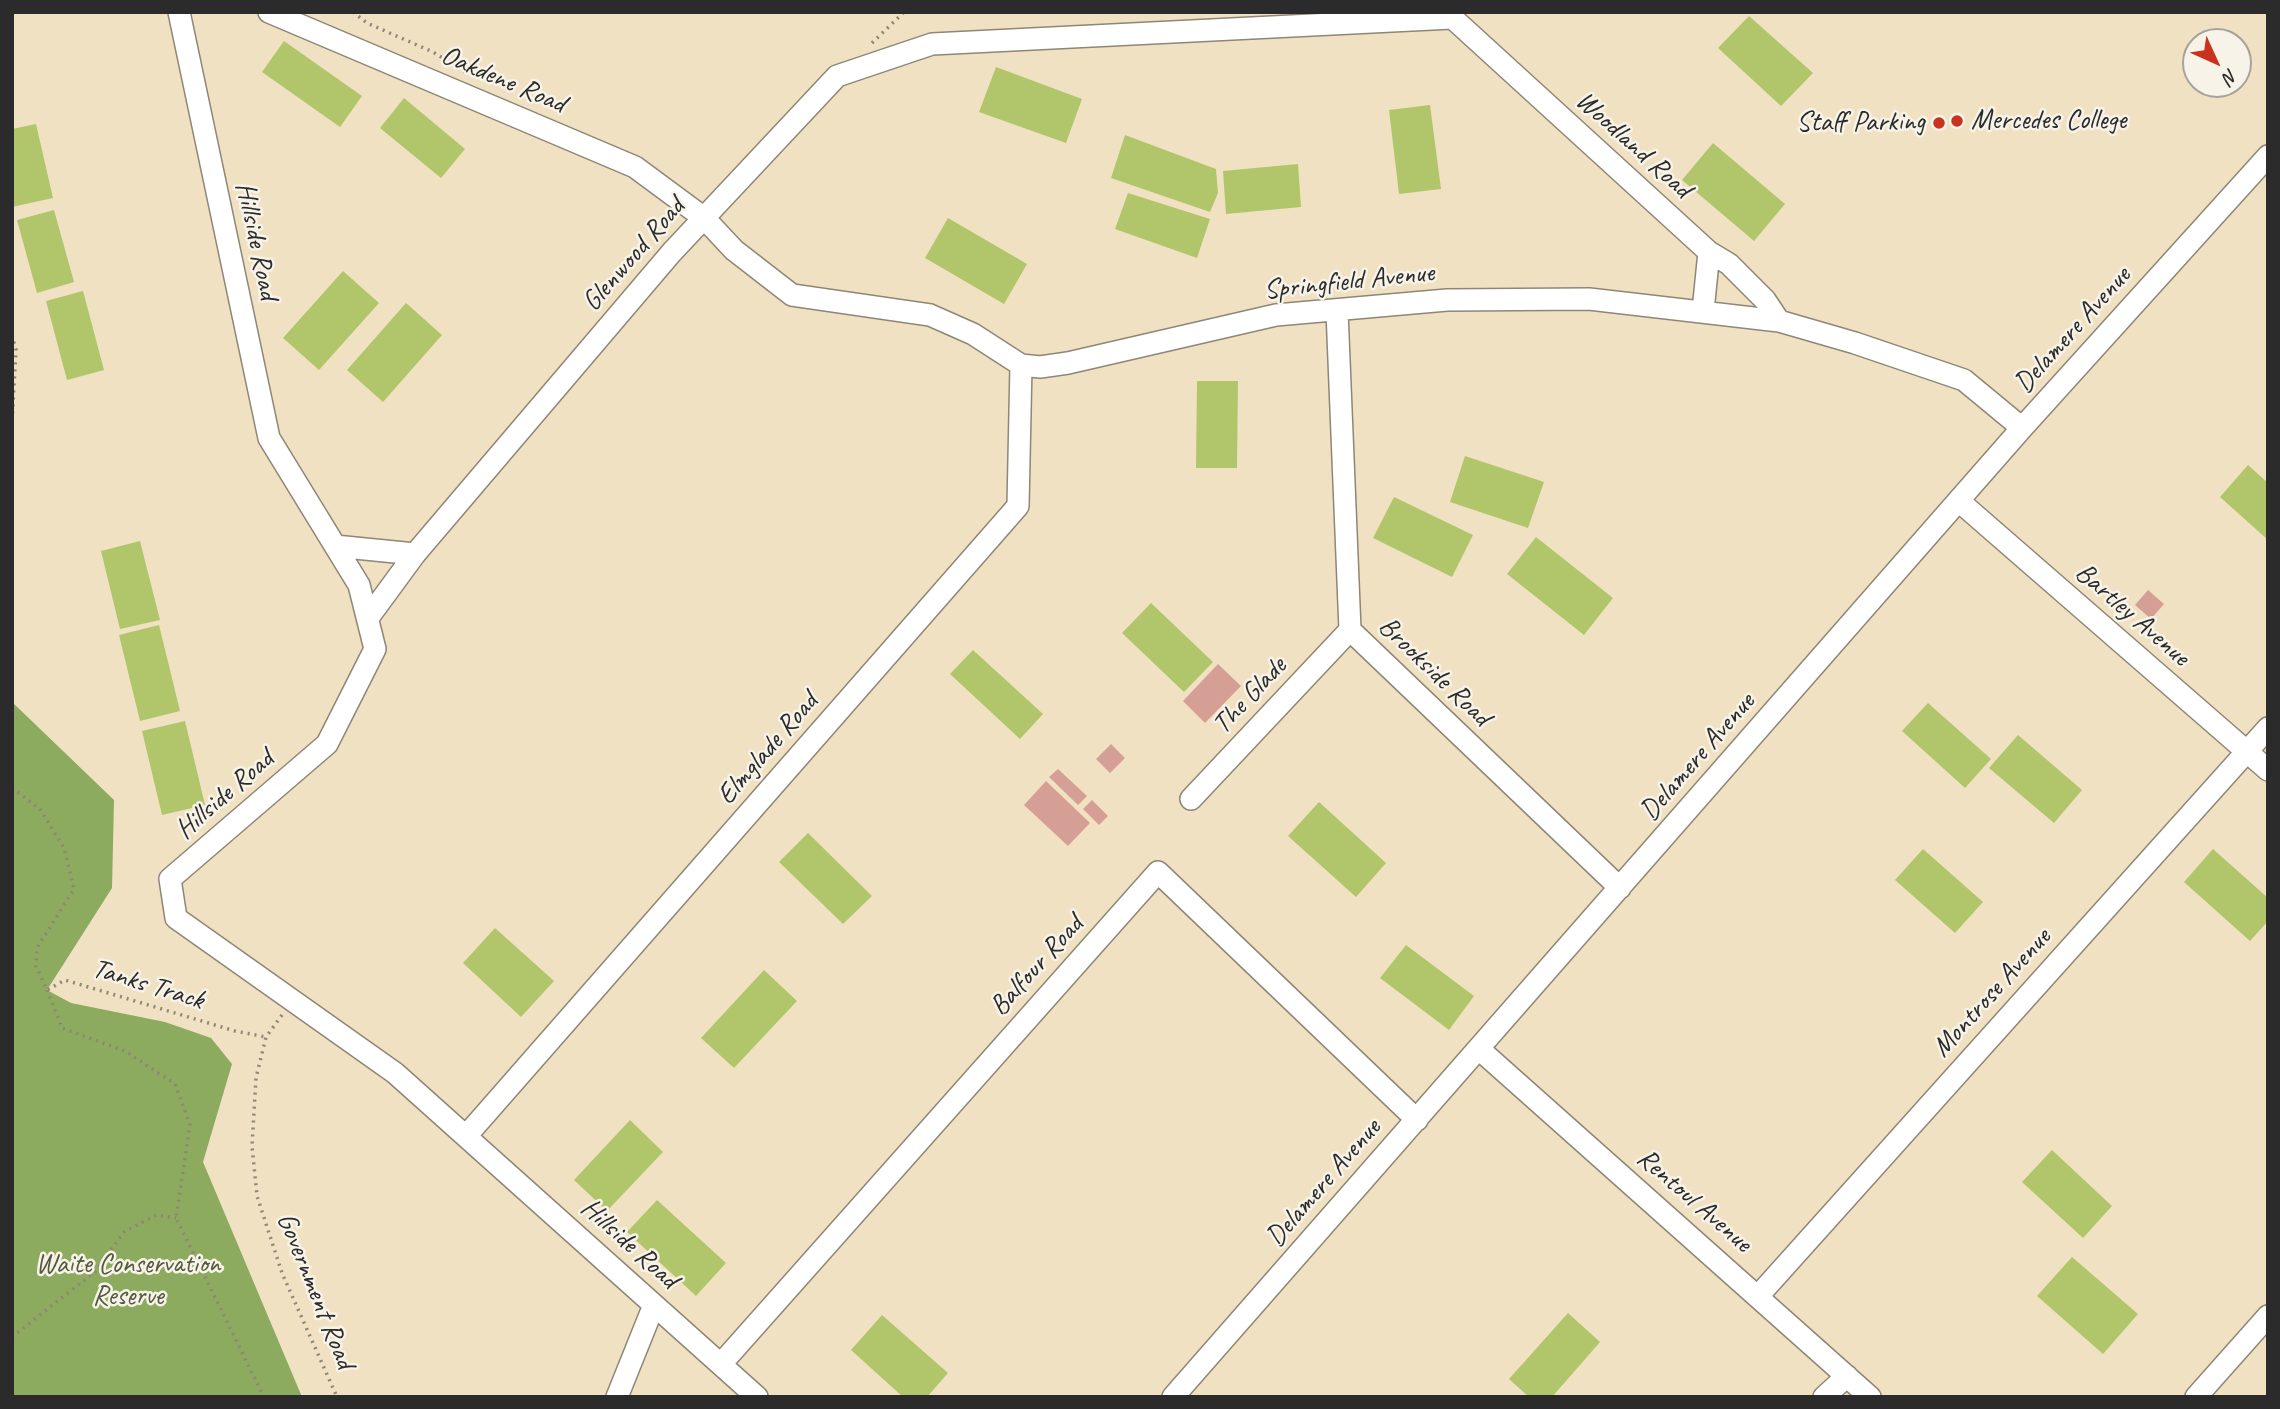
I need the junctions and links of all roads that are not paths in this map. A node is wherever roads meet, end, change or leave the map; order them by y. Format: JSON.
{"nodes":[{"id":1,"x":179,"y":12,"type":"edge"},
{"id":2,"x":270,"y":12,"type":"edge"},
{"id":3,"x":1449,"y":15,"type":"edge"},
{"id":4,"x":1384,"y":17,"type":"edge"},
{"id":5,"x":2268,"y":156,"type":"edge"},
{"id":6,"x":704,"y":218,"type":"junction"},
{"id":7,"x":1709,"y":251,"type":"junction"},
{"id":8,"x":1337,"y":311,"type":"junction"},
{"id":9,"x":1703,"y":311,"type":"junction"},
{"id":10,"x":1779,"y":321,"type":"junction"},
{"id":11,"x":1021,"y":365,"type":"junction"},
{"id":12,"x":2022,"y":428,"type":"junction"},
{"id":13,"x":1960,"y":502,"type":"junction"},
{"id":14,"x":335,"y":546,"type":"junction"},
{"id":15,"x":415,"y":554,"type":"junction"},
{"id":16,"x":368,"y":618,"type":"junction"},
{"id":17,"x":1350,"y":630,"type":"junction"},
{"id":18,"x":2268,"y":727,"type":"edge"},
{"id":19,"x":2246,"y":752,"type":"junction"},
{"id":20,"x":2268,"y":770,"type":"edge"},
{"id":21,"x":1191,"y":799,"type":"dead end"},
{"id":22,"x":1620,"y":888,"type":"junction"},
{"id":23,"x":1479,"y":1049,"type":"junction"},
{"id":24,"x":1417,"y":1120,"type":"junction"},
{"id":25,"x":467,"y":1135,"type":"junction"},
{"id":26,"x":1759,"y":1295,"type":"junction"},
{"id":27,"x":654,"y":1304,"type":"junction"},
{"id":28,"x":2268,"y":1316,"type":"edge"},
{"id":29,"x":721,"y":1364,"type":"junction"},
{"id":30,"x":1847,"y":1376,"type":"junction"},
{"id":31,"x":617,"y":1397,"type":"edge"},
{"id":32,"x":757,"y":1397,"type":"edge"},
{"id":33,"x":1174,"y":1397,"type":"edge"},
{"id":34,"x":1824,"y":1397,"type":"edge"},
{"id":35,"x":1870,"y":1397,"type":"edge"},
{"id":36,"x":2196,"y":1397,"type":"edge"}],
"edges":[{"from":1,"to":14,"type":"street","name":"Hillside Road"},
{"from":2,"to":6,"type":"street","name":"Oakdene Road"},
{"from":3,"to":4,"type":"street","name":"Glenwood Road"},
{"from":3,"to":7,"type":"street","name":"Woodland Road"},
{"from":4,"to":6,"type":"street","name":"Glenwood Road"},
{"from":5,"to":12,"type":"street","name":"Delamere Avenue"},
{"from":6,"to":11,"type":"street"},
{"from":6,"to":15,"type":"street","name":"Glenwood Road"},
{"from":7,"to":9,"type":"street"},
{"from":7,"to":10,"type":"street","name":"Woodland Road"},
{"from":8,"to":9,"type":"street","name":"Springfield Avenue"},
{"from":8,"to":11,"type":"street","name":"Springfield Avenue"},
{"from":8,"to":17,"type":"street","name":"Brookside Road"},
{"from":9,"to":10,"type":"street","name":"Springfield Avenue"},
{"from":10,"to":12,"type":"street","name":"Springfield Avenue"},
{"from":11,"to":25,"type":"street","name":"Elmglade Road"},
{"from":12,"to":13,"type":"street","name":"Delamere Avenue"},
{"from":13,"to":19,"type":"street","name":"Bartley Avenue"},
{"from":13,"to":22,"type":"street","name":"Delamere Avenue"},
{"from":14,"to":15,"type":"street"},
{"from":14,"to":16,"type":"street","name":"Hillside Road"},
{"from":15,"to":16,"type":"street","name":"Glenwood Road"},
{"from":16,"to":25,"type":"street","name":"Hillside Road"},
{"from":17,"to":21,"type":"street","name":"The Glade"},
{"from":17,"to":22,"type":"street","name":"Brookside Road"},
{"from":18,"to":19,"type":"street","name":"Montrose Avenue"},
{"from":19,"to":20,"type":"street","name":"Bartley Avenue"},
{"from":19,"to":26,"type":"street","name":"Montrose Avenue"},
{"from":22,"to":23,"type":"street","name":"Delamere Avenue"},
{"from":23,"to":24,"type":"street","name":"Delamere Avenue"},
{"from":23,"to":26,"type":"street","name":"Rentoul Avenue"},
{"from":24,"to":29,"type":"street","name":"Balfour Road"},
{"from":24,"to":33,"type":"street","name":"Delamere Avenue"},
{"from":25,"to":27,"type":"street","name":"Hillside Road"},
{"from":26,"to":30,"type":"street","name":"Rentoul Avenue"},
{"from":27,"to":29,"type":"street","name":"Hillside Road"},
{"from":27,"to":31,"type":"street"},
{"from":28,"to":36,"type":"street"},
{"from":29,"to":32,"type":"street","name":"Hillside Road"},
{"from":30,"to":34,"type":"street"},
{"from":30,"to":35,"type":"street","name":"Rentoul Avenue"}]}
